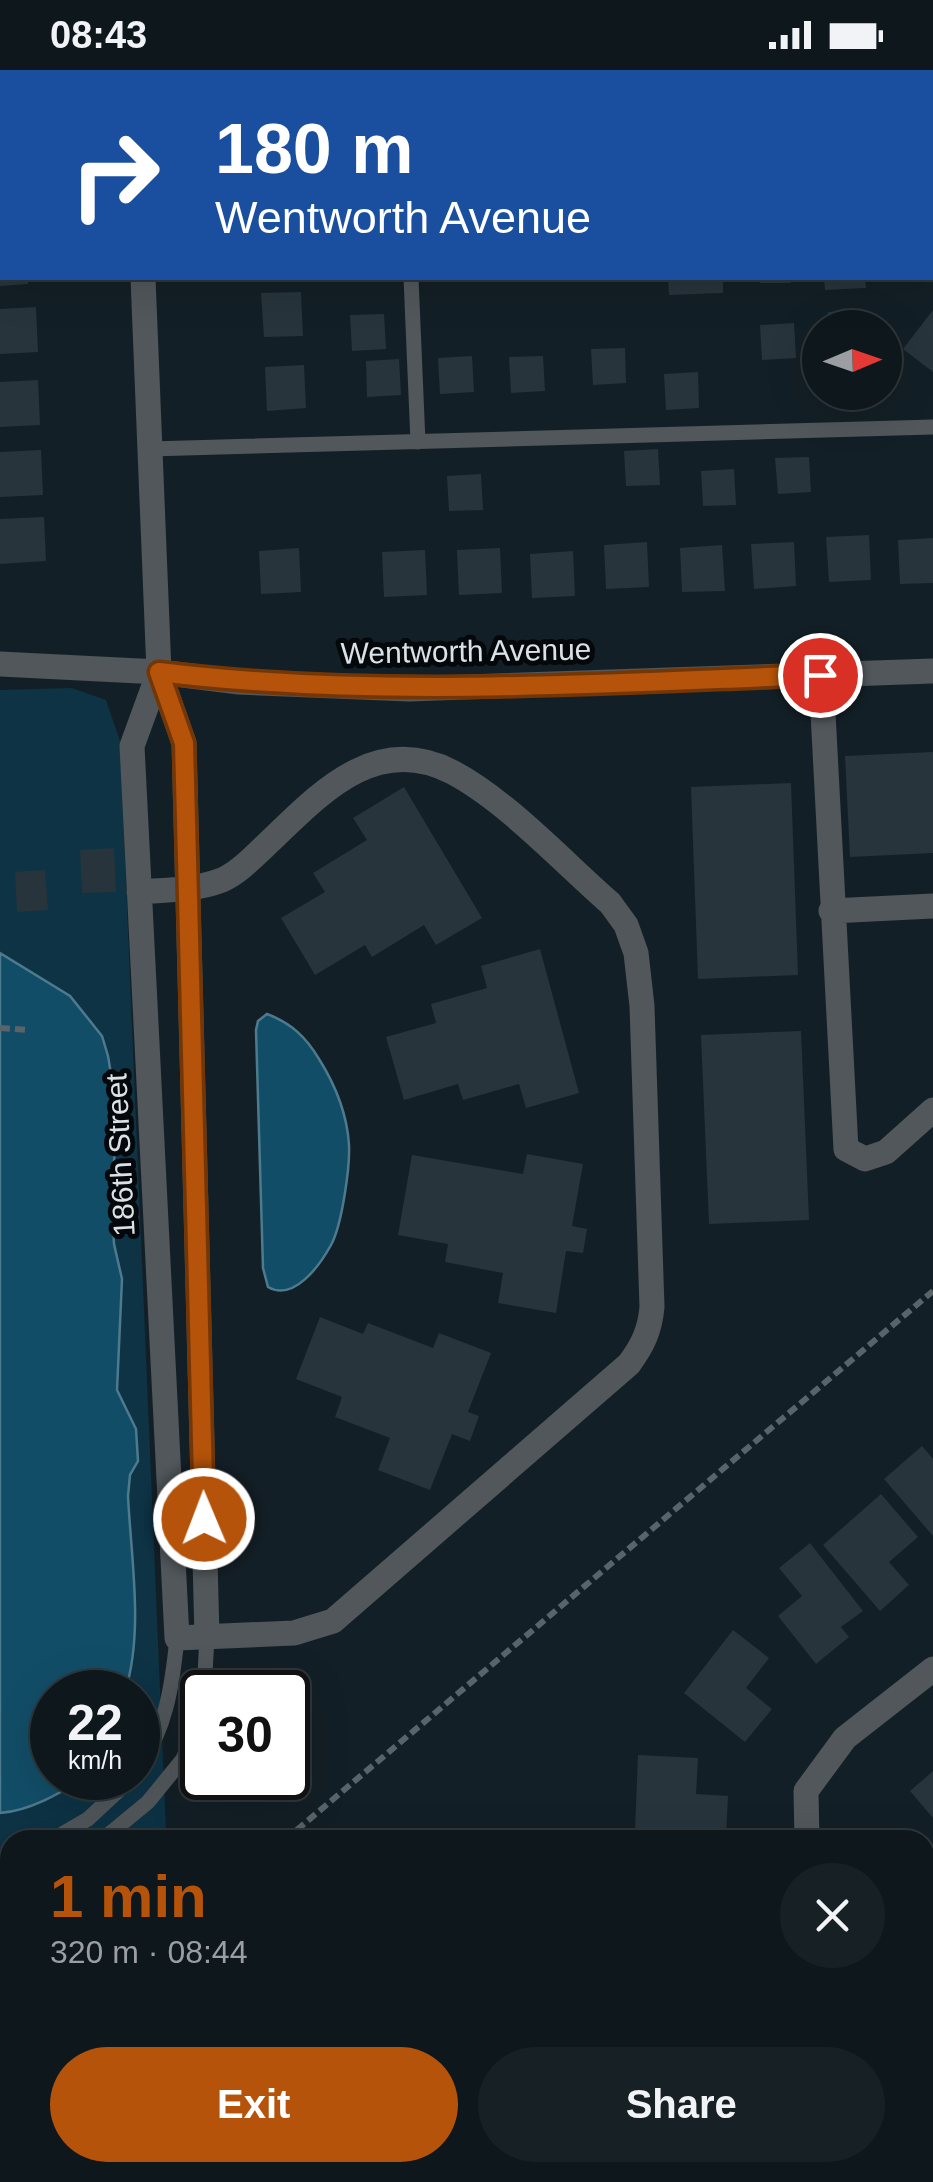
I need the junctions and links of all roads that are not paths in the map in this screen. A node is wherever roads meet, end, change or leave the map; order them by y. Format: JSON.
{"nodes":[{"id":1,"x":143,"y":280,"type":"edge"},
{"id":2,"x":411,"y":280,"type":"edge"},
{"id":3,"x":933,"y":427,"type":"edge"},
{"id":4,"x":418,"y":442,"type":"junction"},
{"id":5,"x":150,"y":450,"type":"junction"},
{"id":6,"x":0,"y":664,"type":"edge"},
{"id":7,"x":159,"y":672,"type":"junction"},
{"id":8,"x":933,"y":672,"type":"edge"},
{"id":9,"x":820,"y":675,"type":"junction"},
{"id":10,"x":187,"y":888,"type":"junction"},
{"id":11,"x":140,"y":892,"type":"junction"},
{"id":12,"x":933,"y":906,"type":"edge"},
{"id":13,"x":831,"y":911,"type":"junction"},
{"id":14,"x":933,"y":1110,"type":"edge"},
{"id":15,"x":207,"y":1637,"type":"junction"},
{"id":16,"x":177,"y":1638,"type":"junction"},
{"id":17,"x":933,"y":1669,"type":"edge"},
{"id":18,"x":205,"y":1670,"type":"edge"},
{"id":19,"x":160,"y":1730,"type":"edge"},
{"id":20,"x":180,"y":1762,"type":"edge"},
{"id":21,"x":108,"y":1800,"type":"edge"},
{"id":22,"x":69,"y":1830,"type":"edge"},
{"id":23,"x":114,"y":1830,"type":"edge"},
{"id":24,"x":807,"y":1830,"type":"edge"}],
"edges":[{"from":1,"to":5,"type":"street","name":"186th Street"},
{"from":2,"to":4,"type":"lane"},
{"from":3,"to":4,"type":"lane"},
{"from":4,"to":5,"type":"lane"},
{"from":5,"to":7,"type":"street","name":"186th Street"},
{"from":6,"to":7,"type":"street","name":"Wentworth Avenue"},
{"from":7,"to":9,"type":"street","name":"Wentworth Avenue"},
{"from":7,"to":10,"type":"street","name":"186th Street"},
{"from":7,"to":11,"type":"street","name":"186th Street"},
{"from":8,"to":9,"type":"street","name":"Wentworth Avenue"},
{"from":9,"to":13,"type":"street"},
{"from":10,"to":11,"type":"street"},
{"from":10,"to":15,"type":"street","name":"186th Street"},
{"from":10,"to":15,"type":"street"},
{"from":11,"to":16,"type":"street","name":"186th Street"},
{"from":12,"to":13,"type":"street"},
{"from":13,"to":14,"type":"street"},
{"from":15,"to":16,"type":"street"},
{"from":15,"to":18,"type":"lane"},
{"from":16,"to":19,"type":"lane"},
{"from":17,"to":24,"type":"street"},
{"from":20,"to":23,"type":"lane"},
{"from":21,"to":22,"type":"lane"}]}
